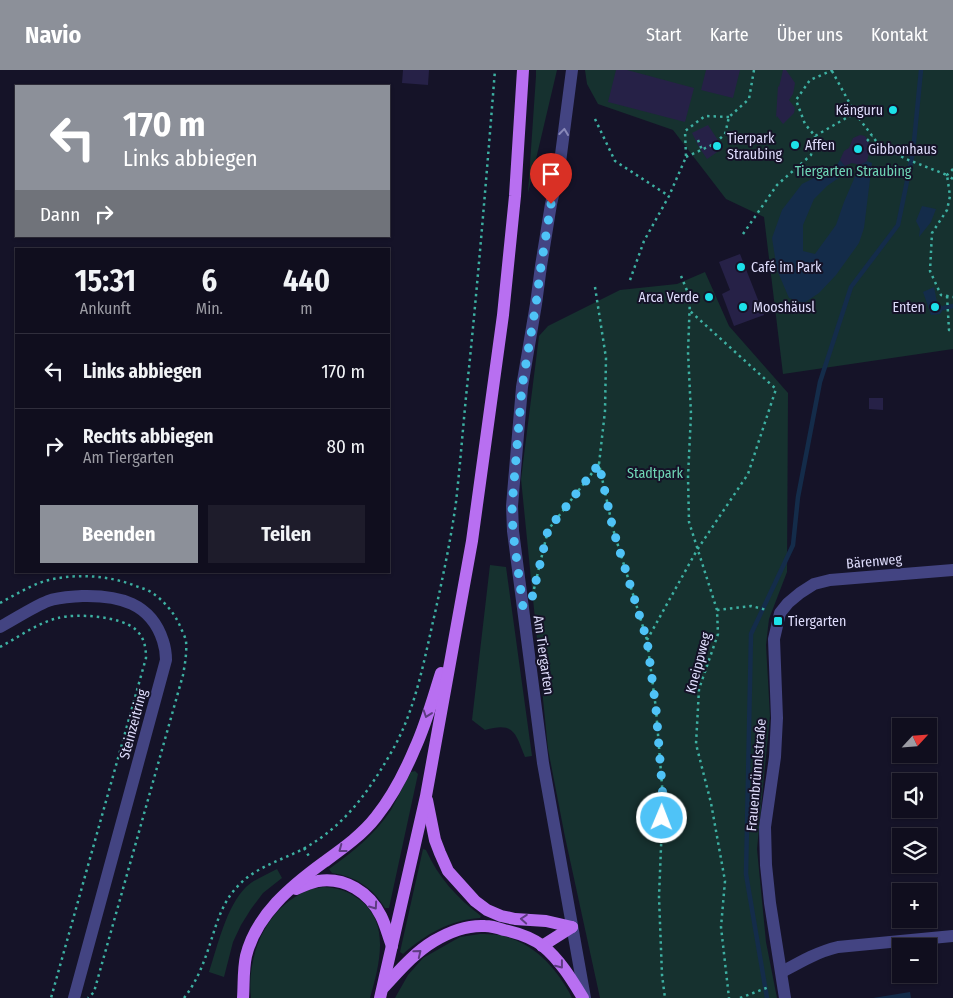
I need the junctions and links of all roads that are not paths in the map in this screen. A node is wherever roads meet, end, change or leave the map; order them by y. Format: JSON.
{"nodes":[{"id":1,"x":523,"y":70,"type":"edge"},
{"id":2,"x":572,"y":70,"type":"edge"},
{"id":3,"x":953,"y":570,"type":"edge"},
{"id":4,"x":800,"y":593,"type":"joint"},
{"id":5,"x":0,"y":627,"type":"edge"},
{"id":6,"x":454,"y":635,"type":"junction"},
{"id":7,"x":426,"y":796,"type":"junction"},
{"id":8,"x":285,"y":895,"type":"junction"},
{"id":9,"x":572,"y":927,"type":"junction"},
{"id":10,"x":953,"y":936,"type":"edge"},
{"id":11,"x":392,"y":946,"type":"junction"},
{"id":12,"x":542,"y":946,"type":"junction"},
{"id":13,"x":782,"y":972,"type":"junction"},
{"id":14,"x":382,"y":993,"type":"edge"},
{"id":15,"x":74,"y":998,"type":"edge"},
{"id":16,"x":243,"y":998,"type":"edge"},
{"id":17,"x":584,"y":998,"type":"edge"},
{"id":18,"x":785,"y":998,"type":"edge"}],
"edges":[{"from":1,"to":6,"type":"main road"},
{"from":9,"to":2,"type":"street","name":"Am Tiergarten","one_way":true},
{"from":3,"to":4,"type":"street","name":"Bärenweg"},
{"from":4,"to":13,"type":"street","name":"Frauenbrünnlstraße"},
{"from":5,"to":15,"type":"street","name":"Steinzeitring"},
{"from":6,"to":7,"type":"main road"},
{"from":6,"to":8,"type":"main road","one_way":true},
{"from":9,"to":7,"type":"main road","one_way":true},
{"from":7,"to":11,"type":"main road"},
{"from":8,"to":11,"type":"main road","one_way":true},
{"from":8,"to":16,"type":"main road"},
{"from":9,"to":12,"type":"main road"},
{"from":9,"to":17,"type":"street","name":"Am Tiergarten"},
{"from":10,"to":13,"type":"street"},
{"from":11,"to":14,"type":"main road"},
{"from":14,"to":12,"type":"main road","one_way":true},
{"from":12,"to":17,"type":"main road","one_way":true},
{"from":13,"to":18,"type":"street","name":"Frauenbrünnlstraße"}]}
